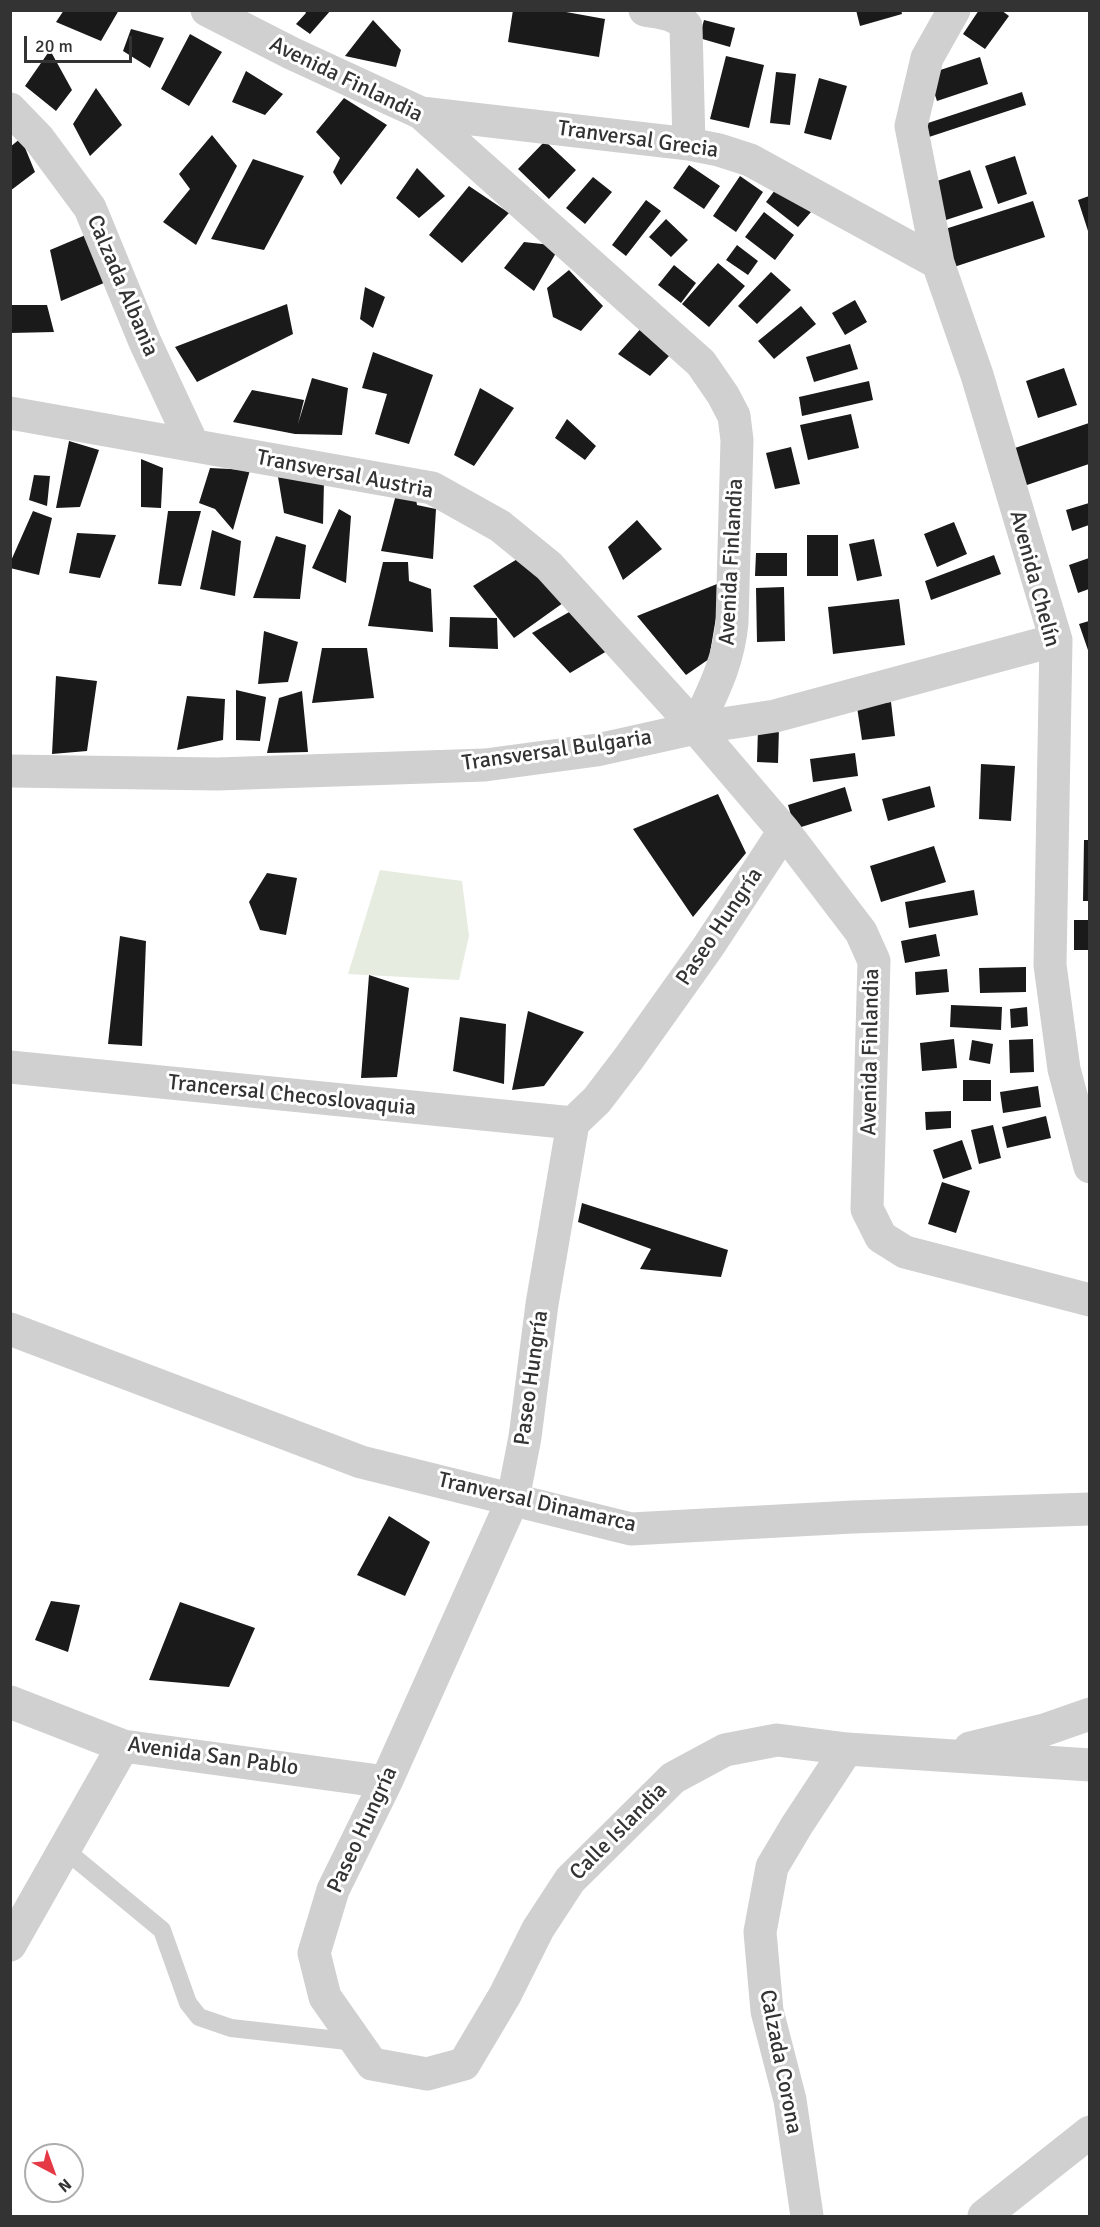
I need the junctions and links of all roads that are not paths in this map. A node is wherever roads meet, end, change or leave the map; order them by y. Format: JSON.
{"nodes":[{"id":1,"x":207,"y":10,"type":"edge"},
{"id":2,"x":645,"y":10,"type":"edge"},
{"id":3,"x":954,"y":10,"type":"edge"},
{"id":4,"x":10,"y":110,"type":"edge"},
{"id":5,"x":421,"y":113,"type":"junction"},
{"id":6,"x":688,"y":144,"type":"junction"},
{"id":7,"x":938,"y":263,"type":"junction"},
{"id":8,"x":10,"y":413,"type":"edge"},
{"id":9,"x":193,"y":445,"type":"junction"},
{"id":10,"x":1056,"y":640,"type":"junction"},
{"id":11,"x":696,"y":728,"type":"junction"},
{"id":12,"x":10,"y":771,"type":"edge"},
{"id":13,"x":783,"y":831,"type":"junction"},
{"id":14,"x":10,"y":1067,"type":"edge"},
{"id":15,"x":573,"y":1124,"type":"junction"},
{"id":16,"x":1089,"y":1167,"type":"edge"},
{"id":17,"x":1089,"y":1300,"type":"edge"},
{"id":18,"x":10,"y":1329,"type":"edge"},
{"id":19,"x":513,"y":1499,"type":"junction"},
{"id":20,"x":1089,"y":1509,"type":"edge"},
{"id":21,"x":10,"y":1702,"type":"edge"},
{"id":22,"x":1089,"y":1714,"type":"edge"},
{"id":23,"x":123,"y":1746,"type":"junction"},
{"id":24,"x":847,"y":1749,"type":"junction"},
{"id":25,"x":936,"y":1756,"type":"junction"},
{"id":26,"x":1089,"y":1765,"type":"edge"},
{"id":27,"x":386,"y":1782,"type":"junction"},
{"id":28,"x":64,"y":1849,"type":"junction"},
{"id":29,"x":10,"y":1945,"type":"edge"},
{"id":30,"x":314,"y":1953,"type":"joint"},
{"id":31,"x":356,"y":2042,"type":"junction"},
{"id":32,"x":1089,"y":2132,"type":"edge"},
{"id":33,"x":807,"y":2217,"type":"edge"},
{"id":34,"x":984,"y":2217,"type":"edge"}],
"edges":[{"from":1,"to":5,"type":"street","name":"Avenida Finlandia"},
{"from":2,"to":6,"type":"street"},
{"from":3,"to":7,"type":"street","name":"Avenida Chelín"},
{"from":4,"to":9,"type":"street","name":"Calzada Albania"},
{"from":5,"to":6,"type":"street","name":"Tranversal Grecia"},
{"from":5,"to":11,"type":"street","name":"Avenida Finlandia"},
{"from":6,"to":7,"type":"street","name":"Tranversal Grecia"},
{"from":7,"to":10,"type":"street","name":"Avenida Chelín"},
{"from":8,"to":9,"type":"street","name":"Transversal Austria"},
{"from":9,"to":11,"type":"street","name":"Transversal Austria"},
{"from":10,"to":11,"type":"street","name":"Transversal Bulgaria"},
{"from":10,"to":16,"type":"street","name":"Avenida Chelín"},
{"from":11,"to":12,"type":"street","name":"Transversal Bulgaria"},
{"from":11,"to":13,"type":"street","name":"Avenida Finlandia"},
{"from":13,"to":15,"type":"street","name":"Paseo Hungría"},
{"from":13,"to":17,"type":"street","name":"Avenida Finlandia"},
{"from":14,"to":15,"type":"street","name":"Trancersal Checoslovaquia"},
{"from":15,"to":19,"type":"street","name":"Paseo Hungría"},
{"from":18,"to":19,"type":"street","name":"Tranversal Dinamarca"},
{"from":19,"to":20,"type":"street","name":"Tranversal Dinamarca"},
{"from":19,"to":27,"type":"street","name":"Paseo Hungría"},
{"from":21,"to":23,"type":"street","name":"Avenida San Pablo"},
{"from":22,"to":25,"type":"street"},
{"from":23,"to":27,"type":"street","name":"Avenida San Pablo"},
{"from":23,"to":28,"type":"street"},
{"from":24,"to":25,"type":"street","name":"Calle Islandia"},
{"from":24,"to":31,"type":"street","name":"Calle Islandia"},
{"from":24,"to":33,"type":"street","name":"Calzada Corona"},
{"from":25,"to":26,"type":"street","name":"Calle Islandia"},
{"from":27,"to":30,"type":"street","name":"Paseo Hungría"},
{"from":28,"to":29,"type":"street"},
{"from":28,"to":31,"type":"lane"},
{"from":30,"to":31,"type":"street","name":"Calle Islandia"},
{"from":32,"to":34,"type":"street"}]}
